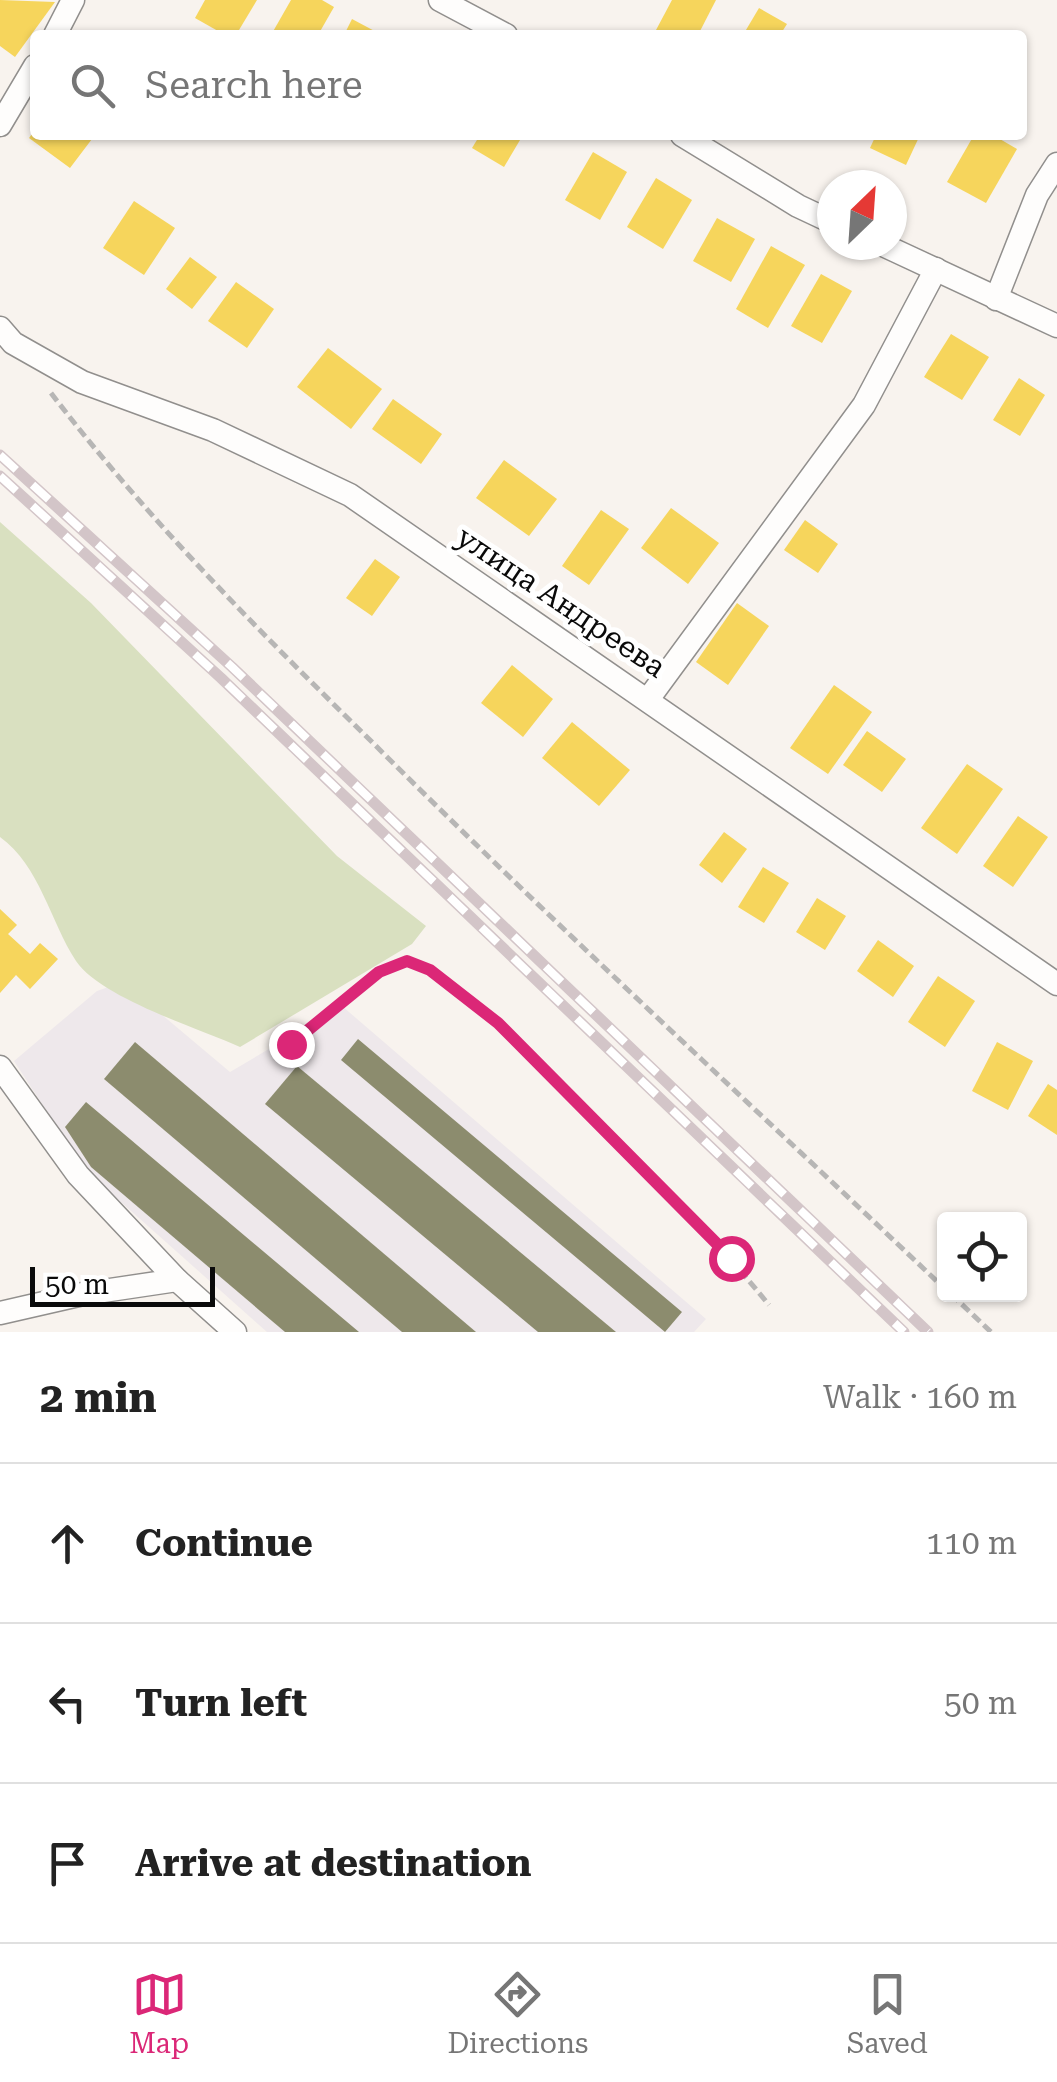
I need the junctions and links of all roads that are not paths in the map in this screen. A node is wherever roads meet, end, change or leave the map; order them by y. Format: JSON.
{"nodes":[{"id":1,"x":73,"y":0,"type":"edge"},
{"id":2,"x":440,"y":0,"type":"edge"},
{"id":3,"x":58,"y":30,"type":"edge"},
{"id":4,"x":497,"y":30,"type":"edge"},
{"id":5,"x":30,"y":74,"type":"edge"},
{"id":6,"x":0,"y":125,"type":"edge"},
{"id":7,"x":690,"y":140,"type":"edge"},
{"id":8,"x":1057,"y":164,"type":"edge"},
{"id":9,"x":817,"y":215,"type":"edge"},
{"id":10,"x":907,"y":256,"type":"edge"},
{"id":11,"x":936,"y":269,"type":"junction"},
{"id":12,"x":996,"y":299,"type":"junction"},
{"id":13,"x":1057,"y":326,"type":"edge"},
{"id":14,"x":0,"y":328,"type":"edge"},
{"id":15,"x":649,"y":698,"type":"junction"},
{"id":16,"x":1057,"y":984,"type":"edge"},
{"id":17,"x":3,"y":1076,"type":"edge"},
{"id":18,"x":176,"y":1280,"type":"junction"},
{"id":19,"x":0,"y":1313,"type":"edge"},
{"id":20,"x":235,"y":1332,"type":"edge"}],
"edges":[{"from":1,"to":3,"type":"street"},
{"from":2,"to":4,"type":"street"},
{"from":5,"to":6,"type":"street"},
{"from":7,"to":9,"type":"street"},
{"from":8,"to":12,"type":"street"},
{"from":10,"to":11,"type":"street"},
{"from":11,"to":12,"type":"street"},
{"from":11,"to":15,"type":"street"},
{"from":12,"to":13,"type":"street"},
{"from":14,"to":15,"type":"street","name":"улица Андреева"},
{"from":15,"to":16,"type":"street","name":"улица Андреева"},
{"from":17,"to":18,"type":"street"},
{"from":18,"to":19,"type":"street"},
{"from":18,"to":20,"type":"street"}]}
